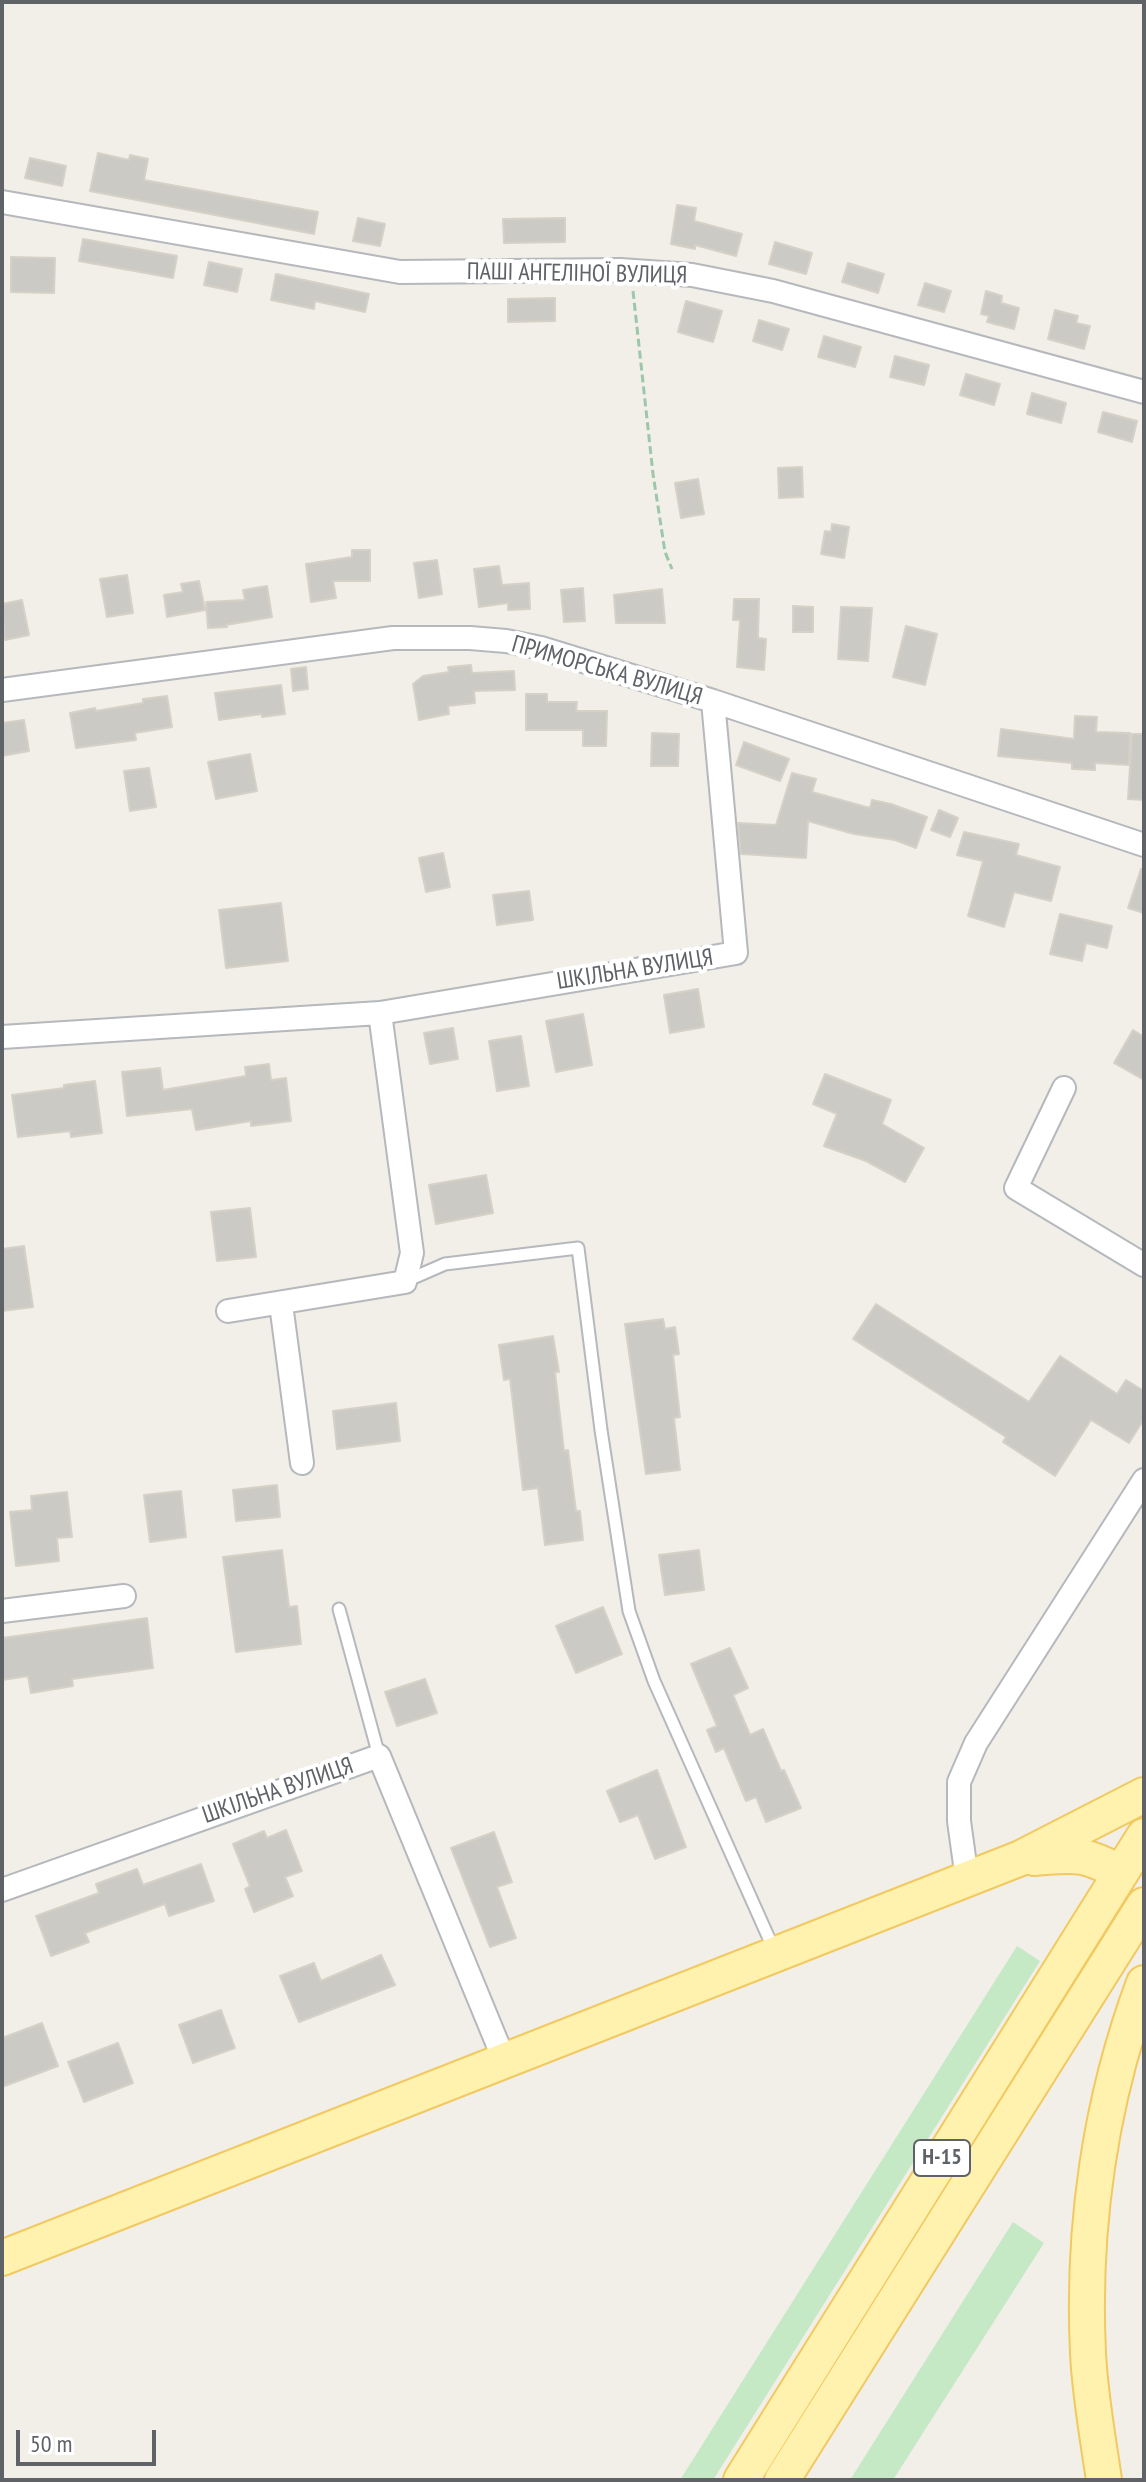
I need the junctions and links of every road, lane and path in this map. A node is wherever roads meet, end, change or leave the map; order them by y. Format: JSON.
{"nodes":[{"id":1,"x":2,"y":202,"type":"edge"},
{"id":2,"x":631,"y":271,"type":"junction"},
{"id":3,"x":1144,"y":392,"type":"edge"},
{"id":4,"x":672,"y":569,"type":"dead end"},
{"id":5,"x":2,"y":690,"type":"edge"},
{"id":6,"x":713,"y":701,"type":"junction"},
{"id":7,"x":1144,"y":845,"type":"edge"},
{"id":8,"x":380,"y":1013,"type":"junction"},
{"id":9,"x":2,"y":1037,"type":"edge"},
{"id":10,"x":1064,"y":1088,"type":"dead end"},
{"id":11,"x":1144,"y":1265,"type":"edge"},
{"id":12,"x":405,"y":1282,"type":"junction"},
{"id":13,"x":281,"y":1304,"type":"junction"},
{"id":14,"x":228,"y":1311,"type":"dead end"},
{"id":15,"x":302,"y":1463,"type":"dead end"},
{"id":16,"x":1144,"y":1480,"type":"edge"},
{"id":17,"x":124,"y":1596,"type":"dead end"},
{"id":18,"x":339,"y":1609,"type":"dead end"},
{"id":19,"x":2,"y":1611,"type":"edge"},
{"id":20,"x":379,"y":1756,"type":"junction"},
{"id":21,"x":1144,"y":1795,"type":"edge"},
{"id":22,"x":1144,"y":1836,"type":"edge"},
{"id":23,"x":1021,"y":1858,"type":"junction"},
{"id":24,"x":1121,"y":1873,"type":"junction"},
{"id":25,"x":967,"y":1879,"type":"junction"},
{"id":26,"x":2,"y":1890,"type":"edge"},
{"id":27,"x":1144,"y":1905,"type":"edge"},
{"id":28,"x":776,"y":1956,"type":"junction"},
{"id":29,"x":1144,"y":1983,"type":"edge"},
{"id":30,"x":505,"y":2062,"type":"junction"},
{"id":31,"x":2,"y":2258,"type":"edge"},
{"id":32,"x":741,"y":2480,"type":"edge"},
{"id":33,"x":782,"y":2480,"type":"edge"},
{"id":34,"x":1104,"y":2480,"type":"edge"}],
"edges":[{"from":1,"to":2,"type":"street","name":"ПАШІ АНГЕЛІНОЇ ВУЛИЦЯ"},
{"from":2,"to":3,"type":"street","name":"ПАШІ АНГЕЛІНОЇ ВУЛИЦЯ"},
{"from":2,"to":4,"type":"path"},
{"from":5,"to":6,"type":"street","name":"ПРИМОРСЬКА ВУЛИЦЯ"},
{"from":6,"to":7,"type":"street","name":"ПРИМОРСЬКА ВУЛИЦЯ"},
{"from":6,"to":8,"type":"street","name":"ШКІЛЬНА ВУЛИЦЯ"},
{"from":8,"to":9,"type":"street","name":"ШКІЛЬНА ВУЛИЦЯ"},
{"from":8,"to":12,"type":"street"},
{"from":10,"to":11,"type":"street"},
{"from":12,"to":13,"type":"street"},
{"from":12,"to":28,"type":"lane"},
{"from":13,"to":14,"type":"street"},
{"from":13,"to":15,"type":"street"},
{"from":16,"to":25,"type":"street"},
{"from":17,"to":19,"type":"street"},
{"from":18,"to":20,"type":"lane"},
{"from":20,"to":26,"type":"street","name":"ШКІЛЬНА ВУЛИЦЯ"},
{"from":20,"to":30,"type":"street","name":"ШКІЛЬНА ВУЛИЦЯ"},
{"from":21,"to":23,"type":"main road"},
{"from":22,"to":24,"type":"main road","number":"Н-15"},
{"from":23,"to":24,"type":"main road"},
{"from":23,"to":25,"type":"main road"},
{"from":24,"to":32,"type":"main road","number":"Н-15"},
{"from":25,"to":28,"type":"main road"},
{"from":27,"to":33,"type":"main road"},
{"from":28,"to":30,"type":"main road"},
{"from":29,"to":34,"type":"main road"},
{"from":30,"to":31,"type":"main road"}]}
